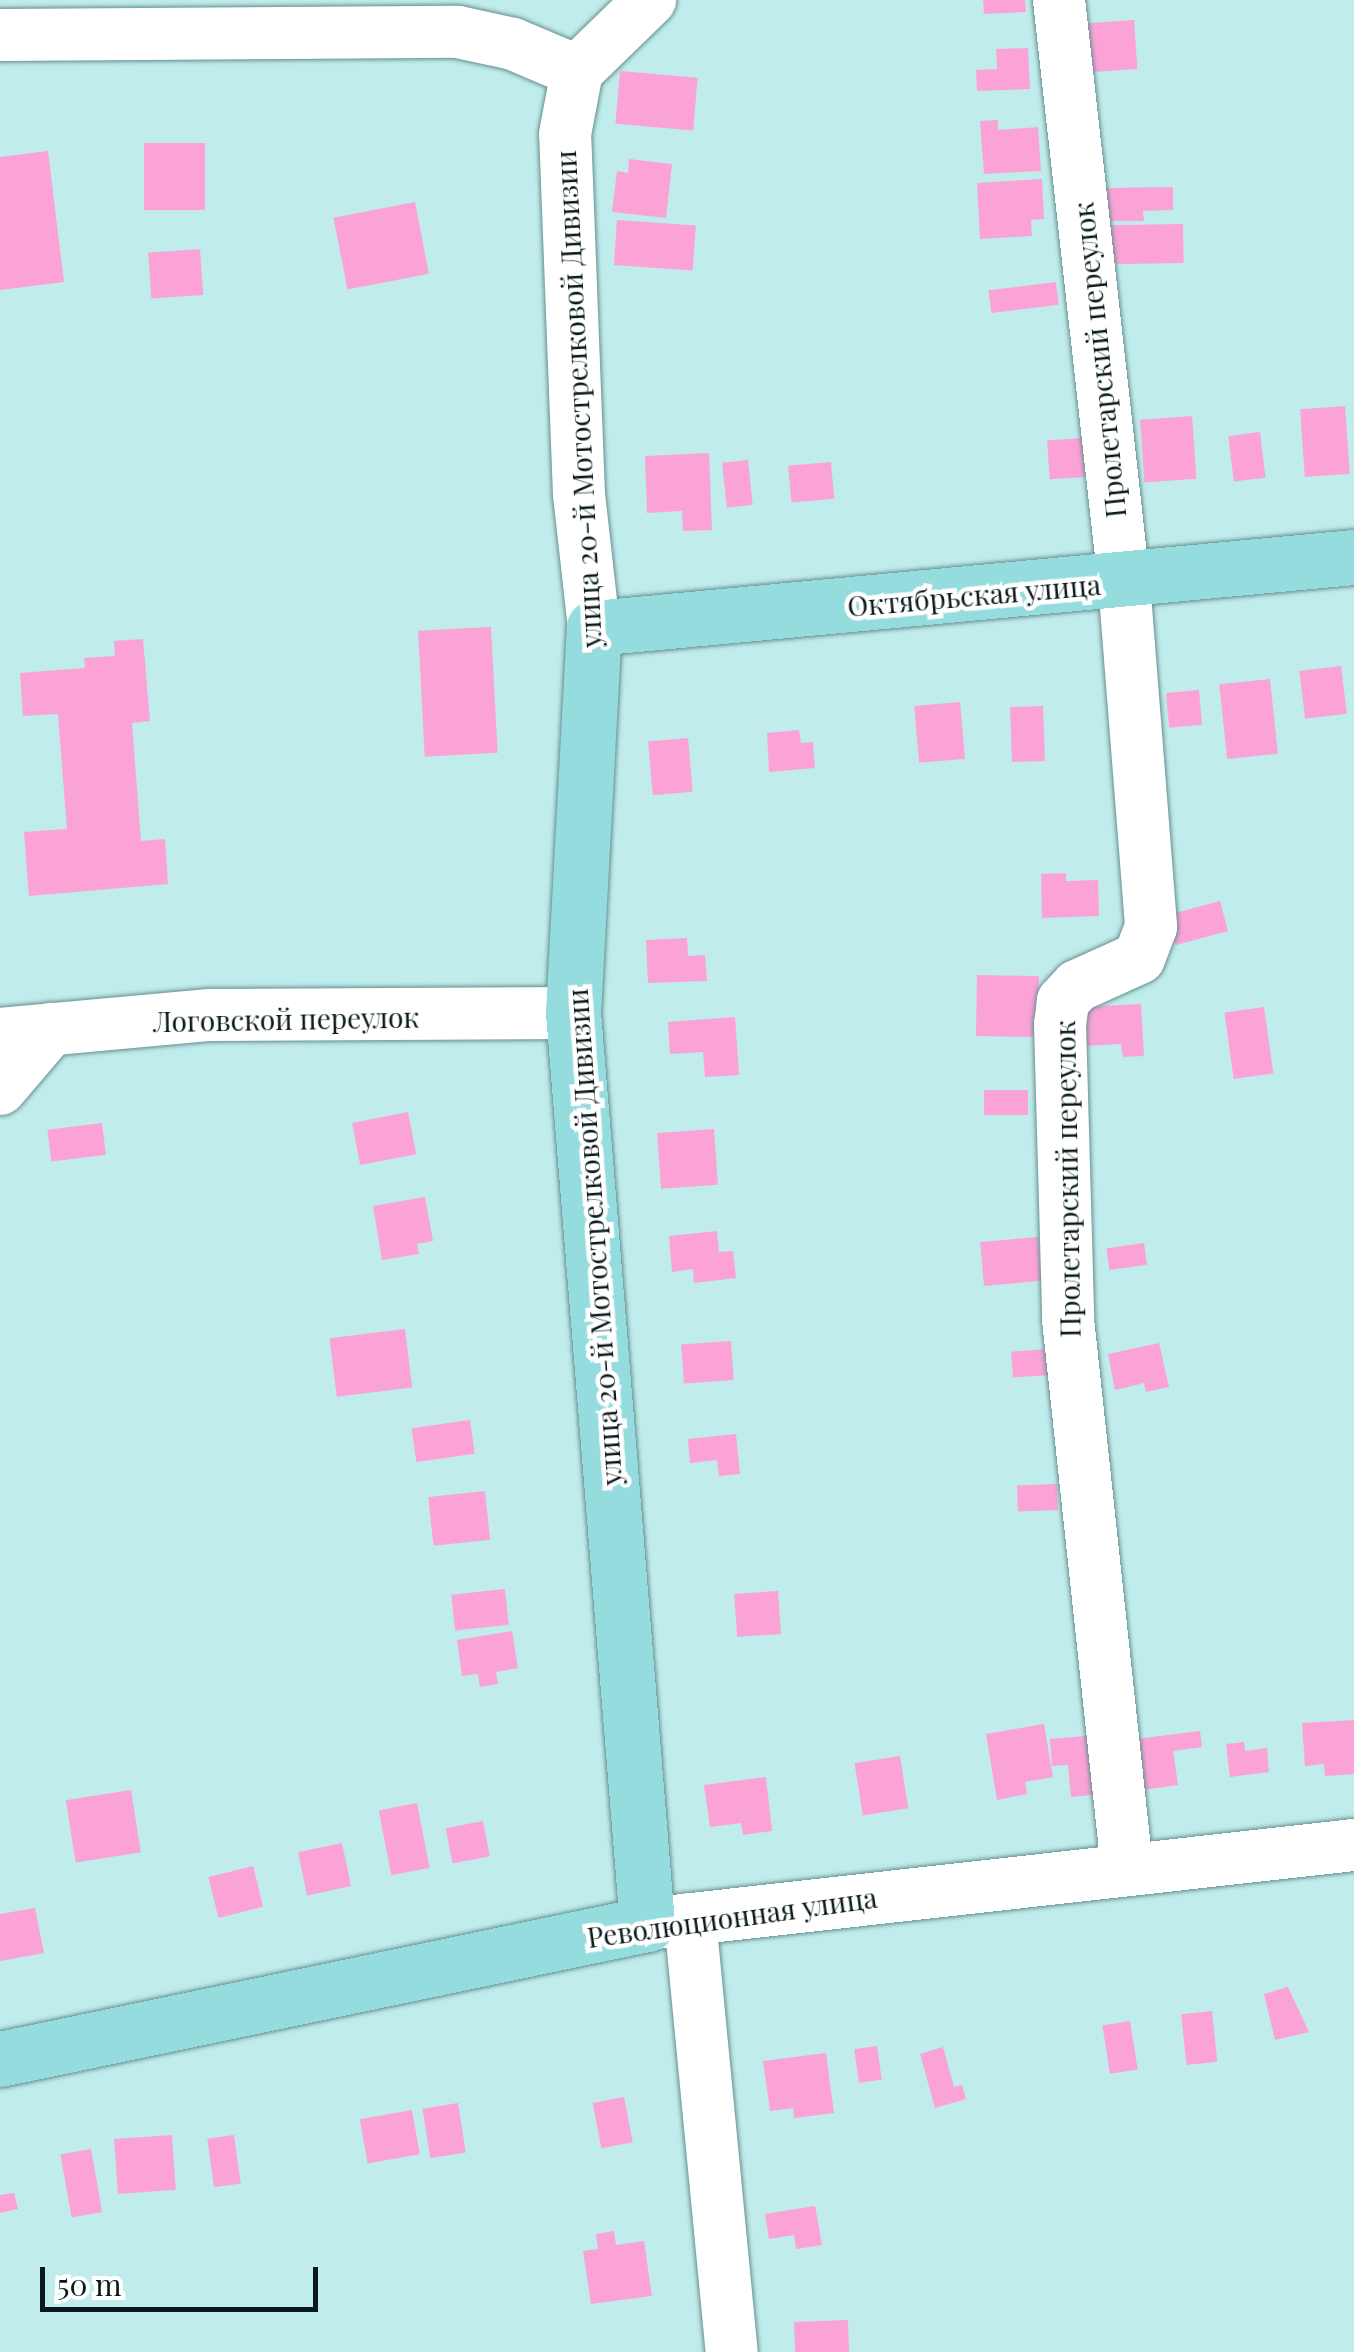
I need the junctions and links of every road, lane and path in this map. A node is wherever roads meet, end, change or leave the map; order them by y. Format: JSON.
{"nodes":[{"id":1,"x":650,"y":0,"type":"edge"},
{"id":2,"x":1059,"y":0,"type":"edge"},
{"id":3,"x":5,"y":32,"type":"edge"},
{"id":4,"x":577,"y":72,"type":"junction"},
{"id":5,"x":1354,"y":557,"type":"edge"},
{"id":6,"x":1124,"y":582,"type":"junction"},
{"id":7,"x":594,"y":628,"type":"junction"},
{"id":8,"x":574,"y":1012,"type":"junction"},
{"id":9,"x":51,"y":1029,"type":"junction"},
{"id":10,"x":0,"y":1034,"type":"edge"},
{"id":11,"x":0,"y":1088,"type":"edge"},
{"id":12,"x":1354,"y":1845,"type":"edge"},
{"id":13,"x":1127,"y":1868,"type":"junction"},
{"id":14,"x":669,"y":1922,"type":"junction"},
{"id":15,"x":0,"y":2059,"type":"edge"},
{"id":16,"x":732,"y":2352,"type":"edge"}],
"edges":[{"from":1,"to":4,"type":"street"},
{"from":2,"to":6,"type":"street","name":"Пролетарский переулок"},
{"from":3,"to":4,"type":"street"},
{"from":4,"to":7,"type":"street","name":"улица 20-й Мотострелковой Дивизии"},
{"from":5,"to":6,"type":"main road","name":"Октябрьская улица"},
{"from":6,"to":7,"type":"main road","name":"Октябрьская улица"},
{"from":6,"to":13,"type":"street","name":"Пролетарский переулок"},
{"from":7,"to":8,"type":"main road","name":"улица 20-й Мотострелковой Дивизии"},
{"from":8,"to":9,"type":"street","name":"Логовской переулок"},
{"from":8,"to":14,"type":"main road","name":"улица 20-й Мотострелковой Дивизии"},
{"from":9,"to":10,"type":"street","name":"Логовской переулок"},
{"from":9,"to":11,"type":"street"},
{"from":12,"to":13,"type":"street","name":"Революционная улица"},
{"from":13,"to":14,"type":"street","name":"Революционная улица"},
{"from":14,"to":15,"type":"main road","name":"Революционная улица"},
{"from":14,"to":16,"type":"street","name":"улица 20-й Мотострелковой Дивизии"}]}
